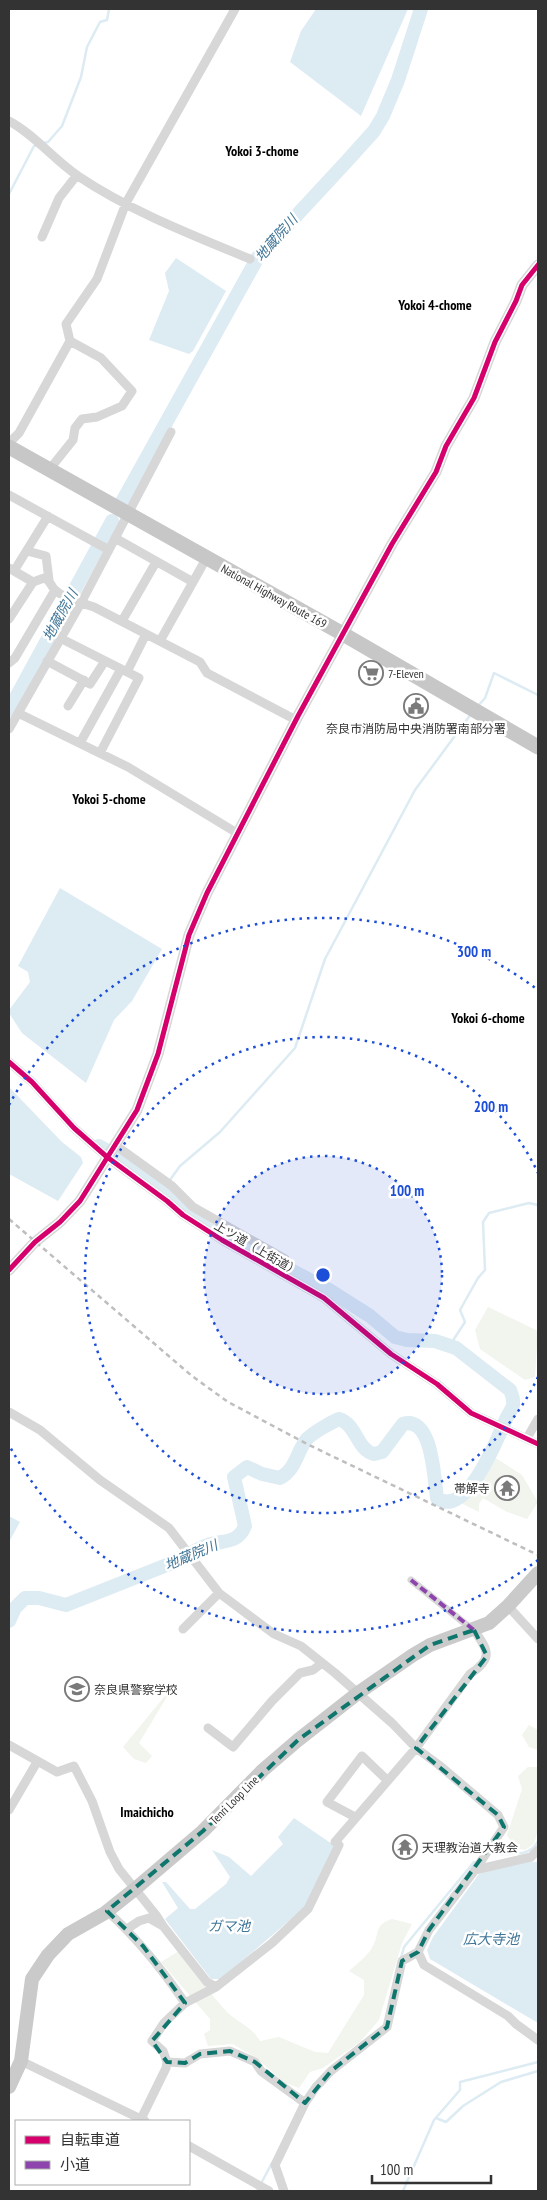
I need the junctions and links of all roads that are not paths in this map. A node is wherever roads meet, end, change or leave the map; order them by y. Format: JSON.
{"nodes":[{"id":1,"x":235,"y":9,"type":"edge"},
{"id":2,"x":9,"y":121,"type":"edge"},
{"id":3,"x":77,"y":175,"type":"junction"},
{"id":4,"x":126,"y":203,"type":"junction"},
{"id":5,"x":42,"y":237,"type":"dead end"},
{"id":6,"x":250,"y":259,"type":"dead end"},
{"id":7,"x":538,"y":265,"type":"edge"},
{"id":8,"x":70,"y":340,"type":"junction"},
{"id":9,"x":171,"y":432,"type":"dead end"},
{"id":10,"x":9,"y":442,"type":"edge"},
{"id":11,"x":9,"y":447,"type":"edge"},
{"id":12,"x":49,"y":470,"type":"junction"},
{"id":13,"x":11,"y":496,"type":"edge"},
{"id":14,"x":9,"y":506,"type":"edge"},
{"id":15,"x":128,"y":514,"type":"junction"},
{"id":16,"x":48,"y":516,"type":"junction"},
{"id":17,"x":115,"y":538,"type":"junction"},
{"id":18,"x":102,"y":546,"type":"junction"},
{"id":19,"x":27,"y":551,"type":"junction"},
{"id":20,"x":206,"y":557,"type":"junction"},
{"id":21,"x":156,"y":562,"type":"junction"},
{"id":22,"x":11,"y":570,"type":"edge"},
{"id":23,"x":50,"y":580,"type":"junction"},
{"id":24,"x":34,"y":582,"type":"junction"},
{"id":25,"x":192,"y":582,"type":"junction"},
{"id":26,"x":55,"y":590,"type":"junction"},
{"id":27,"x":74,"y":600,"type":"junction"},
{"id":28,"x":10,"y":616,"type":"edge"},
{"id":29,"x":122,"y":622,"type":"junction"},
{"id":30,"x":146,"y":634,"type":"junction"},
{"id":31,"x":343,"y":634,"type":"junction"},
{"id":32,"x":60,"y":638,"type":"junction"},
{"id":33,"x":160,"y":641,"type":"junction"},
{"id":34,"x":47,"y":660,"type":"junction"},
{"id":35,"x":105,"y":661,"type":"junction"},
{"id":36,"x":9,"y":662,"type":"edge"},
{"id":37,"x":124,"y":670,"type":"junction"},
{"id":38,"x":84,"y":680,"type":"junction"},
{"id":39,"x":68,"y":706,"type":"dead end"},
{"id":40,"x":18,"y":713,"type":"junction"},
{"id":41,"x":296,"y":720,"type":"junction"},
{"id":42,"x":10,"y":724,"type":"edge"},
{"id":43,"x":80,"y":744,"type":"junction"},
{"id":44,"x":538,"y":747,"type":"edge"},
{"id":45,"x":100,"y":753,"type":"junction"},
{"id":46,"x":237,"y":833,"type":"junction"},
{"id":47,"x":9,"y":1062,"type":"edge"},
{"id":48,"x":115,"y":1145,"type":"junction"},
{"id":49,"x":107,"y":1157,"type":"junction"},
{"id":50,"x":281,"y":1266,"type":"junction"},
{"id":51,"x":9,"y":1270,"type":"edge"},
{"id":52,"x":9,"y":1412,"type":"edge"},
{"id":53,"x":538,"y":1419,"type":"edge"},
{"id":54,"x":527,"y":1438,"type":"junction"},
{"id":55,"x":538,"y":1444,"type":"edge"},
{"id":56,"x":538,"y":1573,"type":"edge"},
{"id":57,"x":411,"y":1580,"type":"dead end"},
{"id":58,"x":219,"y":1593,"type":"junction"},
{"id":59,"x":508,"y":1606,"type":"junction"},
{"id":60,"x":183,"y":1629,"type":"dead end"},
{"id":61,"x":474,"y":1630,"type":"junction"},
{"id":62,"x":538,"y":1639,"type":"edge"},
{"id":63,"x":322,"y":1663,"type":"junction"},
{"id":64,"x":358,"y":1693,"type":"junction"},
{"id":65,"x":208,"y":1728,"type":"dead end"},
{"id":66,"x":9,"y":1745,"type":"edge"},
{"id":67,"x":416,"y":1748,"type":"junction"},
{"id":68,"x":37,"y":1762,"type":"junction"},
{"id":69,"x":387,"y":1780,"type":"junction"},
{"id":70,"x":9,"y":1810,"type":"edge"},
{"id":71,"x":355,"y":1818,"type":"junction"},
{"id":72,"x":538,"y":1850,"type":"edge"},
{"id":73,"x":475,"y":1870,"type":"junction"},
{"id":74,"x":135,"y":1889,"type":"junction"},
{"id":75,"x":107,"y":1912,"type":"junction"},
{"id":76,"x":163,"y":1926,"type":"junction"},
{"id":77,"x":127,"y":1929,"type":"junction"},
{"id":78,"x":418,"y":1952,"type":"junction"},
{"id":79,"x":216,"y":1987,"type":"junction"},
{"id":80,"x":185,"y":2003,"type":"junction"},
{"id":81,"x":508,"y":2016,"type":"junction"},
{"id":82,"x":538,"y":2033,"type":"edge"},
{"id":83,"x":538,"y":2040,"type":"edge"},
{"id":84,"x":21,"y":2060,"type":"junction"},
{"id":85,"x":167,"y":2062,"type":"junction"},
{"id":86,"x":9,"y":2087,"type":"edge"},
{"id":87,"x":302,"y":2101,"type":"junction"},
{"id":88,"x":143,"y":2120,"type":"edge"},
{"id":89,"x":190,"y":2147,"type":"edge"},
{"id":90,"x":262,"y":2188,"type":"edge"},
{"id":91,"x":284,"y":2191,"type":"edge"}],
"edges":[{"from":1,"to":4,"type":"street"},
{"from":2,"to":3,"type":"street"},
{"from":3,"to":4,"type":"street"},
{"from":3,"to":5,"type":"street"},
{"from":4,"to":6,"type":"street"},
{"from":4,"to":8,"type":"street"},
{"from":7,"to":31,"type":"street"},
{"from":8,"to":10,"type":"street"},
{"from":8,"to":12,"type":"street"},
{"from":9,"to":15,"type":"street"},
{"from":11,"to":12,"type":"highway","name":"National Highway Route 169"},
{"from":12,"to":15,"type":"highway","name":"National Highway Route 169"},
{"from":13,"to":14,"type":"street"},
{"from":13,"to":16,"type":"street"},
{"from":15,"to":17,"type":"street"},
{"from":15,"to":20,"type":"highway","name":"National Highway Route 169"},
{"from":16,"to":18,"type":"street"},
{"from":16,"to":19,"type":"street"},
{"from":17,"to":18,"type":"street"},
{"from":17,"to":21,"type":"street"},
{"from":18,"to":27,"type":"street"},
{"from":19,"to":22,"type":"street"},
{"from":19,"to":23,"type":"street"},
{"from":20,"to":25,"type":"street"},
{"from":20,"to":31,"type":"highway","name":"National Highway Route 169"},
{"from":21,"to":25,"type":"street"},
{"from":21,"to":29,"type":"street"},
{"from":22,"to":24,"type":"street"},
{"from":23,"to":24,"type":"street"},
{"from":23,"to":26,"type":"street"},
{"from":24,"to":28,"type":"street"},
{"from":25,"to":33,"type":"street"},
{"from":26,"to":27,"type":"street"},
{"from":26,"to":36,"type":"street"},
{"from":27,"to":29,"type":"street"},
{"from":27,"to":32,"type":"street"},
{"from":29,"to":30,"type":"street"},
{"from":30,"to":33,"type":"street"},
{"from":30,"to":37,"type":"street"},
{"from":31,"to":41,"type":"street"},
{"from":31,"to":44,"type":"highway","name":"National Highway Route 169"},
{"from":32,"to":34,"type":"street"},
{"from":32,"to":35,"type":"street"},
{"from":33,"to":41,"type":"street"},
{"from":34,"to":38,"type":"street"},
{"from":34,"to":40,"type":"street"},
{"from":35,"to":37,"type":"street"},
{"from":35,"to":38,"type":"street"},
{"from":37,"to":43,"type":"street"},
{"from":37,"to":45,"type":"street"},
{"from":38,"to":39,"type":"street"},
{"from":40,"to":42,"type":"street"},
{"from":40,"to":43,"type":"street"},
{"from":41,"to":46,"type":"street"},
{"from":43,"to":45,"type":"street"},
{"from":45,"to":46,"type":"street"},
{"from":46,"to":48,"type":"street"},
{"from":47,"to":49,"type":"street","name":"上ツ道（上街道）"},
{"from":48,"to":49,"type":"street"},
{"from":48,"to":50,"type":"street"},
{"from":49,"to":50,"type":"street","name":"上ツ道（上街道）"},
{"from":49,"to":51,"type":"street"},
{"from":50,"to":54,"type":"street","name":"上ツ道（上街道）"},
{"from":52,"to":58,"type":"street"},
{"from":53,"to":54,"type":"street"},
{"from":54,"to":55,"type":"street","name":"上ツ道（上街道）"},
{"from":56,"to":59,"type":"main road","name":"Tenri Loop Line"},
{"from":57,"to":61,"type":"street"},
{"from":58,"to":60,"type":"street"},
{"from":58,"to":63,"type":"street"},
{"from":59,"to":61,"type":"main road","name":"Tenri Loop Line"},
{"from":59,"to":62,"type":"street"},
{"from":61,"to":64,"type":"main road","name":"Tenri Loop Line"},
{"from":61,"to":67,"type":"street"},
{"from":63,"to":64,"type":"street"},
{"from":63,"to":65,"type":"street"},
{"from":64,"to":67,"type":"street"},
{"from":64,"to":74,"type":"main road","name":"Tenri Loop Line"},
{"from":66,"to":68,"type":"street"},
{"from":67,"to":69,"type":"street"},
{"from":67,"to":73,"type":"street"},
{"from":68,"to":70,"type":"street"},
{"from":68,"to":74,"type":"street"},
{"from":69,"to":71,"type":"street"},
{"from":69,"to":71,"type":"street"},
{"from":71,"to":79,"type":"street"},
{"from":72,"to":73,"type":"street"},
{"from":73,"to":78,"type":"street"},
{"from":74,"to":75,"type":"main road","name":"Tenri Loop Line"},
{"from":74,"to":76,"type":"street"},
{"from":75,"to":77,"type":"street"},
{"from":75,"to":84,"type":"main road","name":"Tenri Loop Line"},
{"from":76,"to":77,"type":"street"},
{"from":76,"to":79,"type":"street"},
{"from":77,"to":80,"type":"street"},
{"from":78,"to":81,"type":"street"},
{"from":78,"to":87,"type":"street"},
{"from":79,"to":80,"type":"street"},
{"from":80,"to":85,"type":"street"},
{"from":81,"to":82,"type":"street"},
{"from":81,"to":83,"type":"street"},
{"from":84,"to":86,"type":"main road","name":"Tenri Loop Line"},
{"from":84,"to":88,"type":"street"},
{"from":85,"to":87,"type":"street"},
{"from":85,"to":88,"type":"street"},
{"from":87,"to":91,"type":"street"},
{"from":89,"to":90,"type":"street"}]}
